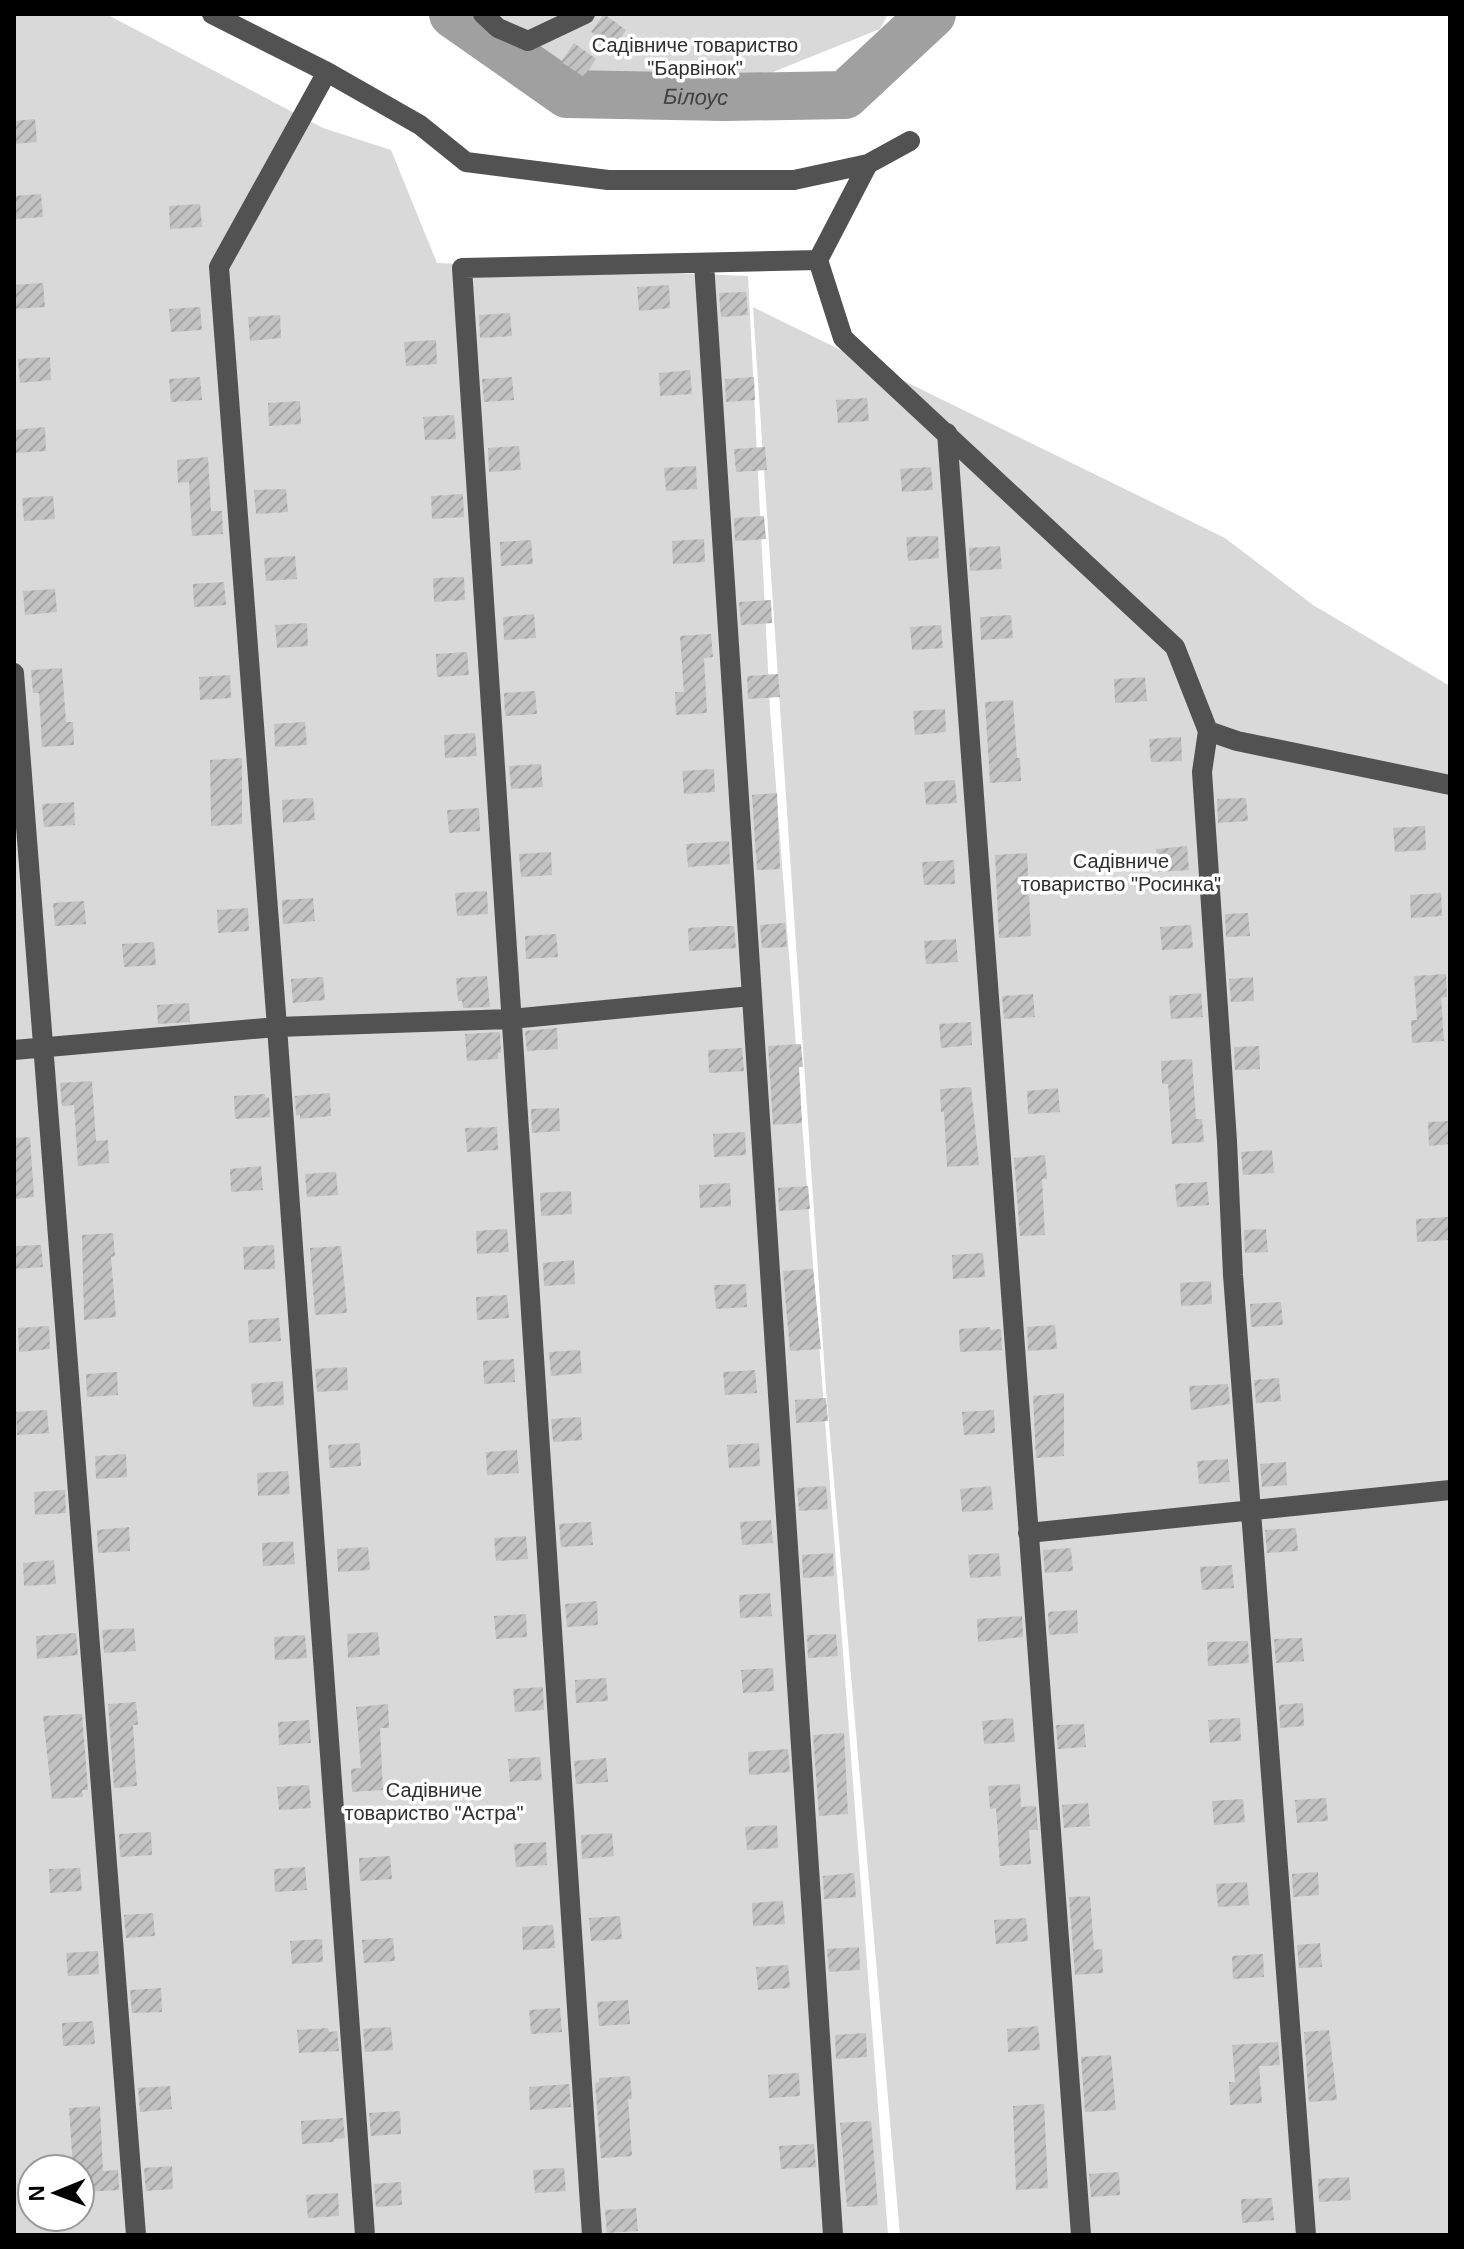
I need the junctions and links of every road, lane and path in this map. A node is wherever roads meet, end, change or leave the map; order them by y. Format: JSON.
{"nodes":[{"id":1,"x":212,"y":14,"type":"edge"},
{"id":2,"x":483,"y":14,"type":"edge"},
{"id":3,"x":585,"y":14,"type":"edge"},
{"id":4,"x":327,"y":72,"type":"junction"},
{"id":5,"x":910,"y":141,"type":"dead end"},
{"id":6,"x":868,"y":164,"type":"junction"},
{"id":7,"x":818,"y":260,"type":"junction"},
{"id":8,"x":704,"y":263,"type":"junction"},
{"id":9,"x":947,"y":433,"type":"junction"},
{"id":10,"x":14,"y":673,"type":"edge"},
{"id":11,"x":1208,"y":731,"type":"junction"},
{"id":12,"x":1450,"y":787,"type":"edge"},
{"id":13,"x":751,"y":996,"type":"junction"},
{"id":14,"x":511,"y":1019,"type":"junction"},
{"id":15,"x":277,"y":1027,"type":"junction"},
{"id":16,"x":42,"y":1047,"type":"junction"},
{"id":17,"x":14,"y":1050,"type":"edge"},
{"id":18,"x":1450,"y":1490,"type":"edge"},
{"id":19,"x":1252,"y":1509,"type":"junction"},
{"id":20,"x":1028,"y":1533,"type":"junction"},
{"id":21,"x":136,"y":2235,"type":"edge"},
{"id":22,"x":365,"y":2235,"type":"edge"},
{"id":23,"x":592,"y":2235,"type":"edge"},
{"id":24,"x":833,"y":2235,"type":"edge"},
{"id":25,"x":1081,"y":2235,"type":"edge"},
{"id":26,"x":1306,"y":2235,"type":"edge"}],
"edges":[{"from":1,"to":4,"type":"street"},
{"from":2,"to":3,"type":"street"},
{"from":4,"to":6,"type":"street"},
{"from":4,"to":15,"type":"street"},
{"from":5,"to":6,"type":"street"},
{"from":6,"to":7,"type":"street"},
{"from":7,"to":8,"type":"street"},
{"from":7,"to":9,"type":"street"},
{"from":8,"to":13,"type":"street"},
{"from":8,"to":14,"type":"street"},
{"from":9,"to":11,"type":"street"},
{"from":9,"to":20,"type":"street"},
{"from":10,"to":16,"type":"street"},
{"from":11,"to":12,"type":"street"},
{"from":11,"to":19,"type":"street"},
{"from":13,"to":14,"type":"street"},
{"from":13,"to":24,"type":"street"},
{"from":14,"to":15,"type":"street"},
{"from":14,"to":23,"type":"street"},
{"from":15,"to":16,"type":"street"},
{"from":15,"to":22,"type":"street"},
{"from":16,"to":17,"type":"street"},
{"from":16,"to":21,"type":"street"},
{"from":18,"to":19,"type":"street"},
{"from":19,"to":20,"type":"street"},
{"from":19,"to":26,"type":"street"},
{"from":20,"to":25,"type":"street"}]}
